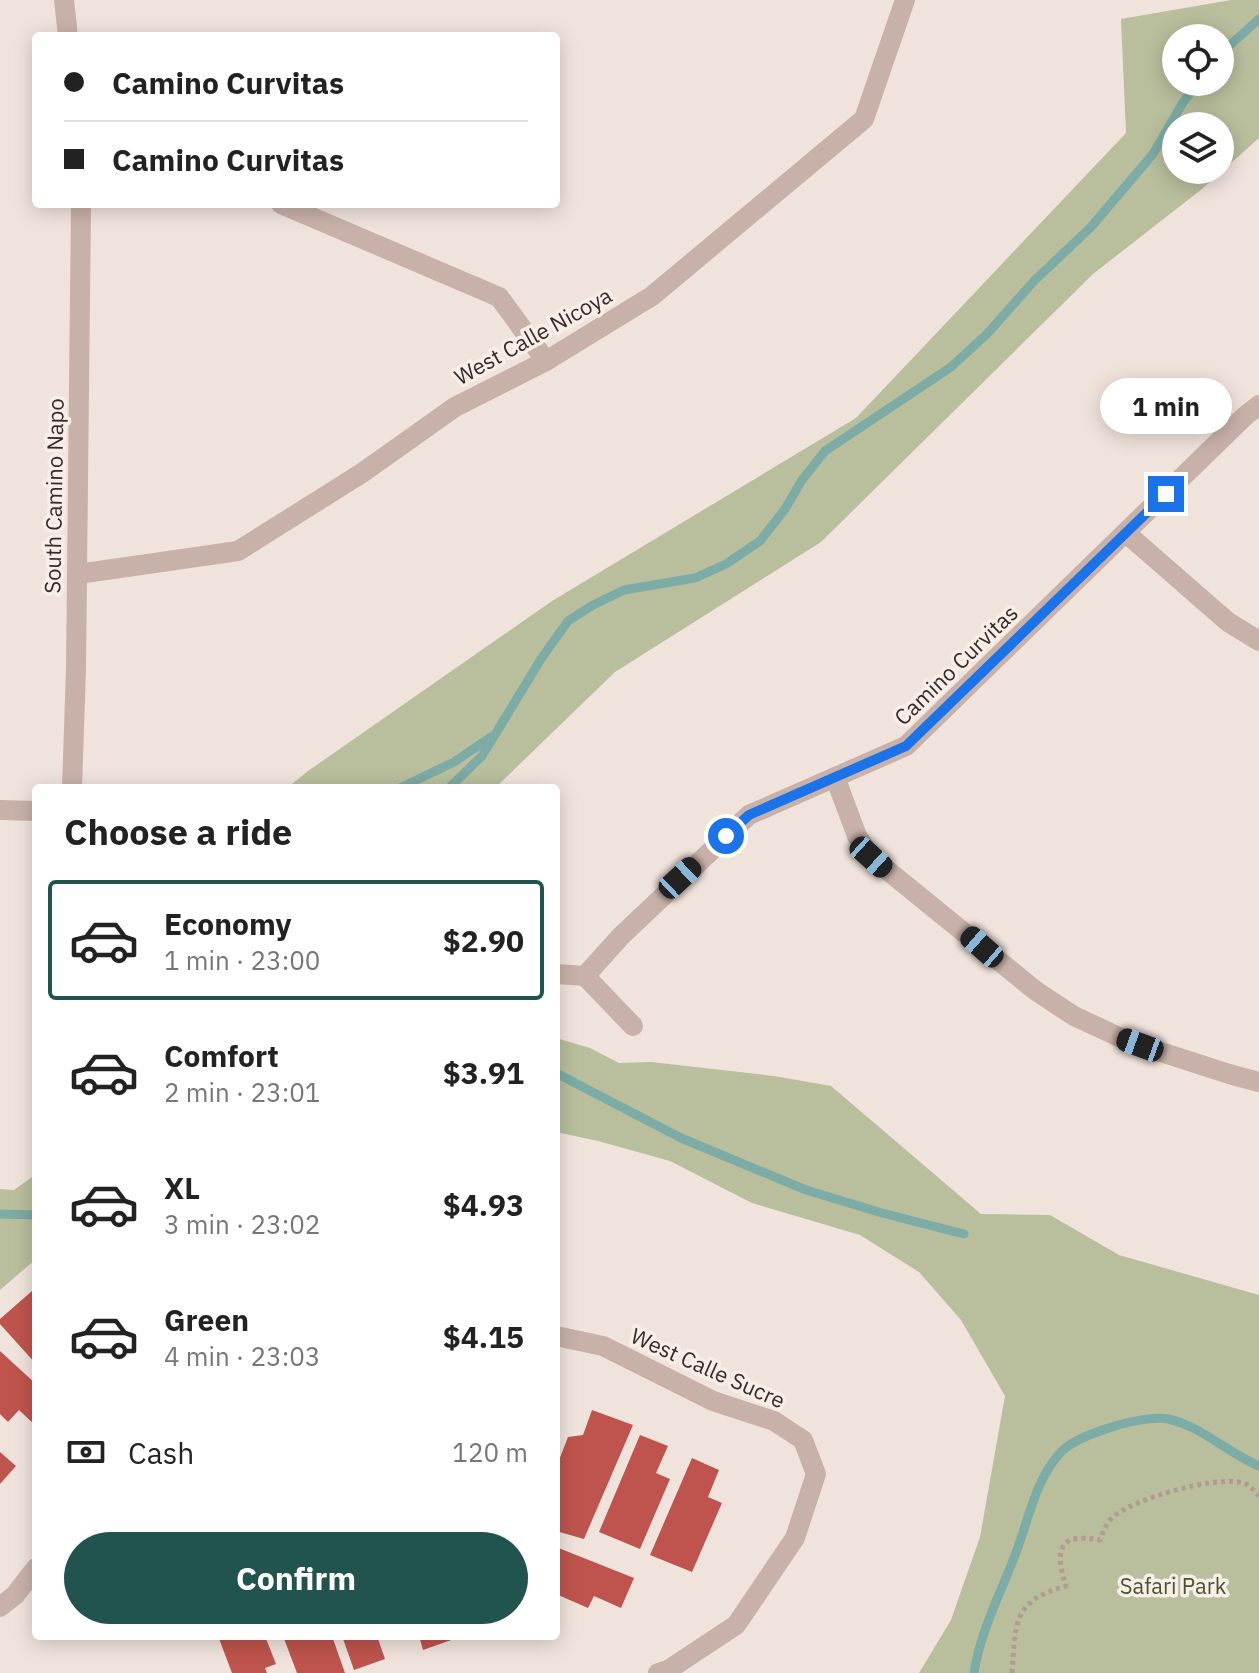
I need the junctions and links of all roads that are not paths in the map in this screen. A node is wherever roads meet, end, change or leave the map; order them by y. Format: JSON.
{"nodes":[{"id":1,"x":64,"y":0,"type":"edge"},
{"id":2,"x":905,"y":0,"type":"edge"},
{"id":3,"x":68,"y":32,"type":"edge"},
{"id":4,"x":81,"y":208,"type":"edge"},
{"id":5,"x":290,"y":208,"type":"edge"},
{"id":6,"x":546,"y":361,"type":"junction"},
{"id":7,"x":1259,"y":405,"type":"edge"},
{"id":8,"x":1126,"y":533,"type":"junction"},
{"id":9,"x":78,"y":574,"type":"junction"},
{"id":10,"x":1259,"y":641,"type":"edge"},
{"id":11,"x":835,"y":777,"type":"junction"},
{"id":12,"x":72,"y":784,"type":"edge"},
{"id":13,"x":0,"y":810,"type":"edge"},
{"id":14,"x":32,"y":811,"type":"edge"},
{"id":15,"x":560,"y":974,"type":"edge"},
{"id":16,"x":585,"y":976,"type":"junction"},
{"id":17,"x":633,"y":1026,"type":"dead end"},
{"id":18,"x":1259,"y":1082,"type":"edge"},
{"id":19,"x":560,"y":1337,"type":"edge"},
{"id":20,"x":32,"y":1573,"type":"edge"},
{"id":21,"x":0,"y":1607,"type":"edge"},
{"id":22,"x":658,"y":1673,"type":"edge"}],
"edges":[{"from":1,"to":3,"type":"street"},
{"from":2,"to":6,"type":"street","name":"West Calle Nicoya"},
{"from":4,"to":9,"type":"street","name":"South Camino Napo"},
{"from":5,"to":6,"type":"street"},
{"from":6,"to":9,"type":"street","name":"West Calle Nicoya"},
{"from":7,"to":8,"type":"street","name":"Camino Curvitas"},
{"from":8,"to":10,"type":"street"},
{"from":8,"to":11,"type":"street","name":"Camino Curvitas"},
{"from":9,"to":12,"type":"street","name":"South Camino Napo"},
{"from":11,"to":16,"type":"street","name":"Camino Curvitas"},
{"from":11,"to":18,"type":"street"},
{"from":13,"to":14,"type":"street"},
{"from":15,"to":16,"type":"street"},
{"from":16,"to":17,"type":"street"},
{"from":19,"to":22,"type":"street","name":"West Calle Sucre"},
{"from":20,"to":21,"type":"street"}]}
